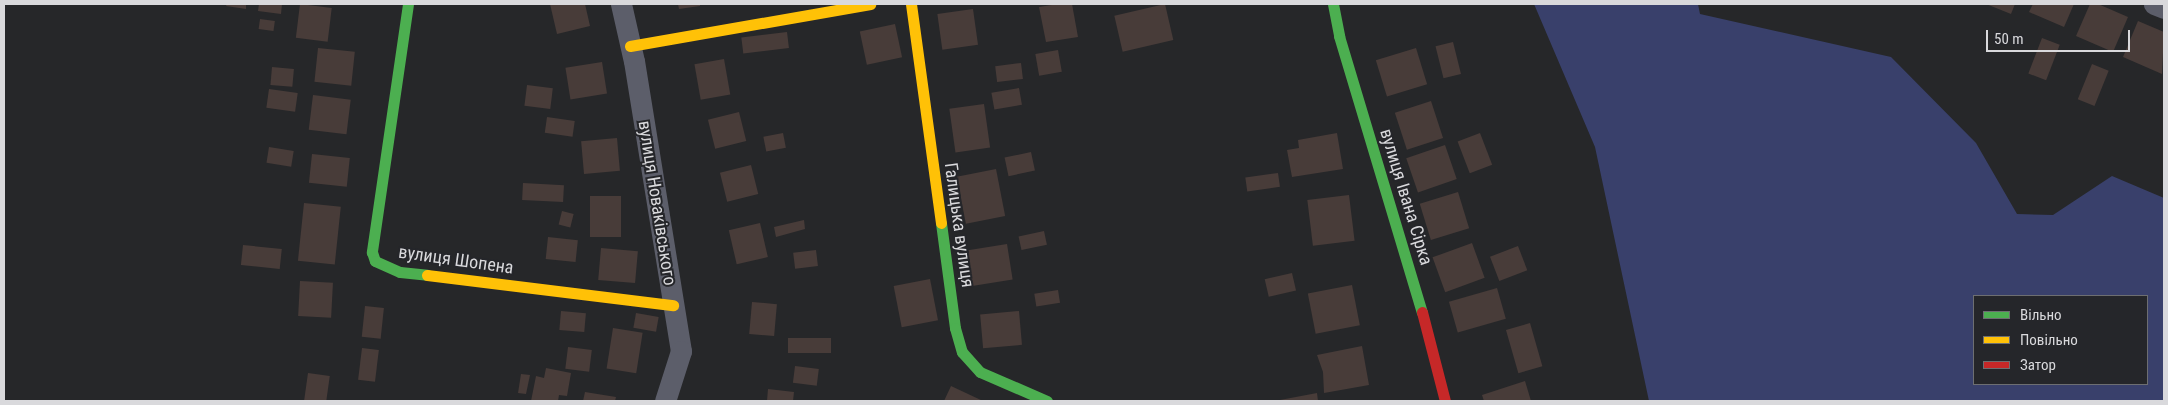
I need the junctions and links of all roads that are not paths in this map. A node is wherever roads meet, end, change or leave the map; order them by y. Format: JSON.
{"nodes":[{"id":1,"x":408,"y":4,"type":"edge"},
{"id":2,"x":621,"y":4,"type":"edge"},
{"id":3,"x":870,"y":4,"type":"edge"},
{"id":4,"x":911,"y":4,"type":"edge"},
{"id":5,"x":1333,"y":4,"type":"edge"},
{"id":6,"x":2154,"y":4,"type":"edge"},
{"id":7,"x":2164,"y":8,"type":"edge"},
{"id":8,"x":630,"y":46,"type":"junction"},
{"id":9,"x":673,"y":305,"type":"junction"},
{"id":10,"x":664,"y":401,"type":"edge"},
{"id":11,"x":1047,"y":401,"type":"edge"},
{"id":12,"x":1445,"y":401,"type":"edge"}],
"edges":[{"from":1,"to":9,"type":"street","name":"вулиця Шопена"},
{"from":2,"to":8,"type":"street","name":"вулиця Новаківського"},
{"from":3,"to":8,"type":"street"},
{"from":4,"to":11,"type":"street","name":"Галицька вулиця"},
{"from":5,"to":12,"type":"street","name":"вулиця Івана Сірка"},
{"from":6,"to":7,"type":"street"},
{"from":8,"to":9,"type":"street","name":"вулиця Новаківського"},
{"from":9,"to":10,"type":"street","name":"вулиця Новаківського"}]}
